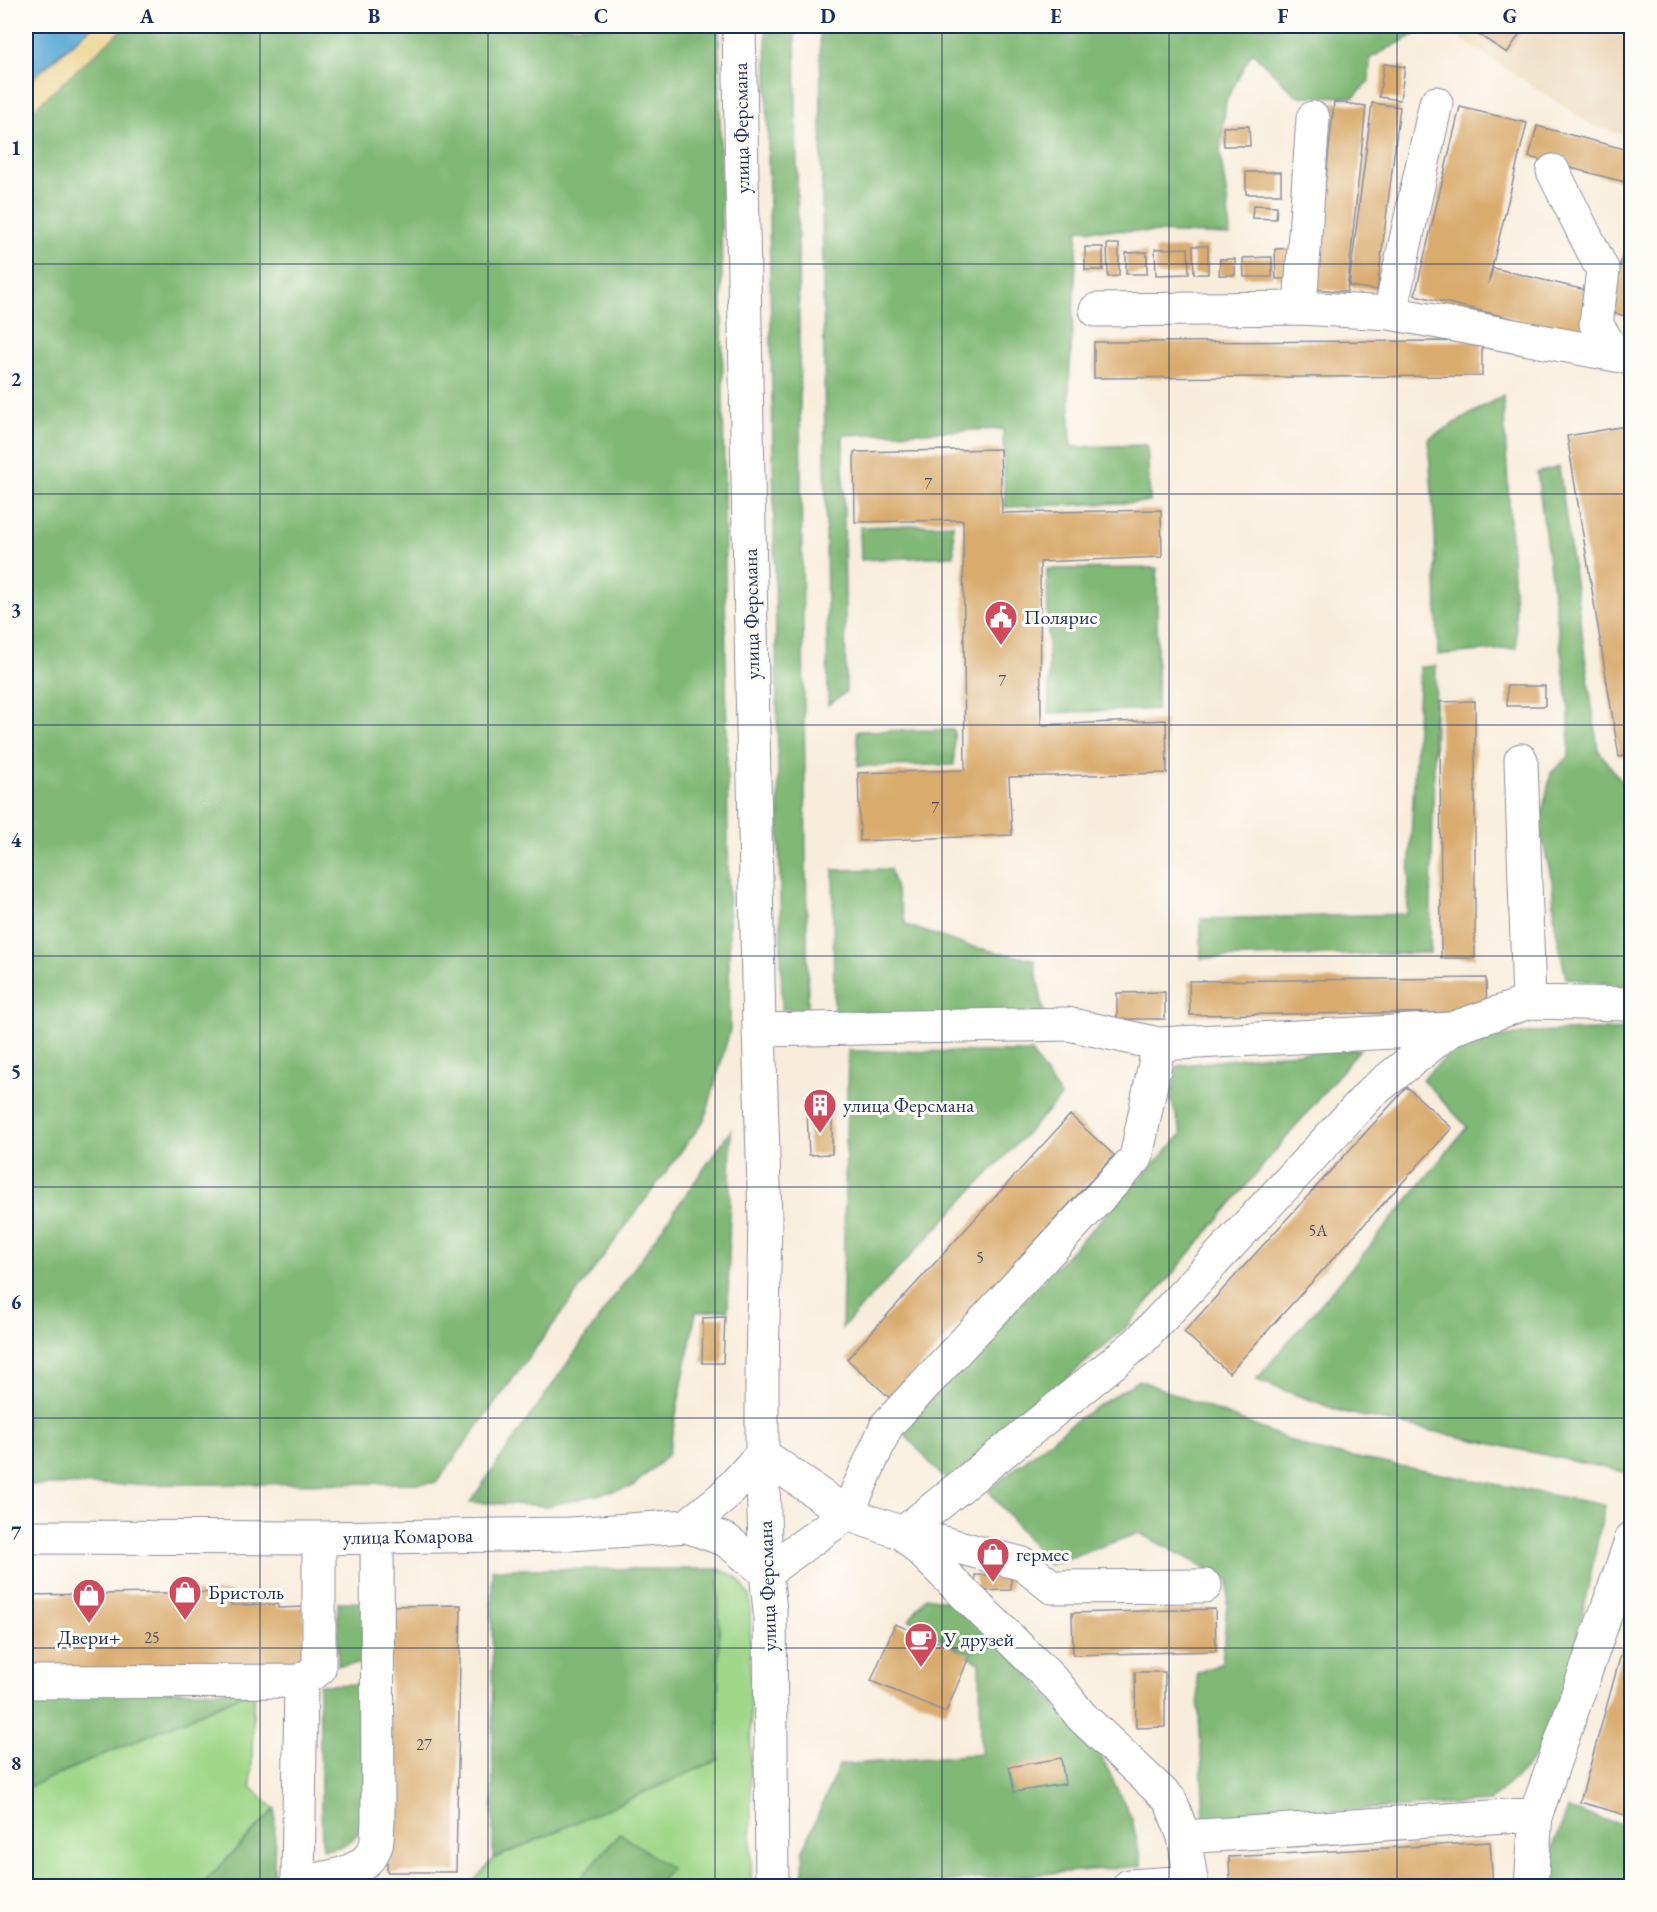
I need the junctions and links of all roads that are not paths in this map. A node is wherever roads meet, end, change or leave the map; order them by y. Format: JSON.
{"nodes":[{"id":1,"x":739,"y":26,"type":"edge"},
{"id":2,"x":1436,"y":102,"type":"dead end"},
{"id":3,"x":1313,"y":117,"type":"dead end"},
{"id":4,"x":1553,"y":171,"type":"dead end"},
{"id":5,"x":1300,"y":308,"type":"junction"},
{"id":6,"x":1096,"y":310,"type":"dead end"},
{"id":7,"x":1390,"y":313,"type":"junction"},
{"id":8,"x":1624,"y":356,"type":"edge"},
{"id":9,"x":1521,"y":760,"type":"dead end"},
{"id":10,"x":1529,"y":1002,"type":"junction"},
{"id":11,"x":1632,"y":1004,"type":"edge"},
{"id":12,"x":1451,"y":1029,"type":"junction"},
{"id":13,"x":759,"y":1030,"type":"junction"},
{"id":14,"x":1159,"y":1044,"type":"junction"},
{"id":15,"x":762,"y":1454,"type":"junction"},
{"id":16,"x":847,"y":1514,"type":"junction"},
{"id":17,"x":687,"y":1526,"type":"junction"},
{"id":18,"x":903,"y":1533,"type":"junction"},
{"id":19,"x":26,"y":1537,"type":"edge"},
{"id":20,"x":377,"y":1537,"type":"junction"},
{"id":21,"x":319,"y":1538,"type":"junction"},
{"id":22,"x":1632,"y":1538,"type":"edge"},
{"id":23,"x":766,"y":1572,"type":"junction"},
{"id":24,"x":1205,"y":1586,"type":"dead end"},
{"id":25,"x":301,"y":1681,"type":"junction"},
{"id":26,"x":26,"y":1682,"type":"edge"},
{"id":27,"x":1536,"y":1814,"type":"junction"},
{"id":28,"x":1184,"y":1837,"type":"junction"},
{"id":29,"x":1192,"y":1884,"type":"edge"},
{"id":30,"x":297,"y":1885,"type":"edge"},
{"id":31,"x":772,"y":1887,"type":"edge"},
{"id":32,"x":1129,"y":1887,"type":"edge"},
{"id":33,"x":1532,"y":1887,"type":"edge"}],
"edges":[{"from":1,"to":13,"type":"street","name":"улица Ферсмана"},
{"from":2,"to":7,"type":"street"},
{"from":3,"to":5,"type":"street"},
{"from":4,"to":8,"type":"street"},
{"from":5,"to":6,"type":"street"},
{"from":5,"to":7,"type":"street"},
{"from":7,"to":8,"type":"street"},
{"from":9,"to":10,"type":"street"},
{"from":10,"to":11,"type":"street"},
{"from":10,"to":12,"type":"street"},
{"from":12,"to":14,"type":"street"},
{"from":12,"to":18,"type":"street"},
{"from":13,"to":14,"type":"street"},
{"from":13,"to":15,"type":"street","name":"улица Ферсмана"},
{"from":14,"to":16,"type":"street"},
{"from":15,"to":16,"type":"street"},
{"from":15,"to":17,"type":"street"},
{"from":15,"to":23,"type":"street","name":"улица Ферсмана"},
{"from":16,"to":18,"type":"street"},
{"from":16,"to":23,"type":"street"},
{"from":17,"to":20,"type":"street","name":"улица Комарова"},
{"from":17,"to":23,"type":"street"},
{"from":18,"to":24,"type":"street"},
{"from":18,"to":28,"type":"street"},
{"from":19,"to":21,"type":"street","name":"улица Комарова"},
{"from":20,"to":21,"type":"street","name":"улица Комарова"},
{"from":20,"to":30,"type":"street"},
{"from":21,"to":25,"type":"street"},
{"from":22,"to":27,"type":"street"},
{"from":23,"to":31,"type":"street","name":"улица Ферсмана"},
{"from":25,"to":26,"type":"street"},
{"from":25,"to":30,"type":"street"},
{"from":27,"to":28,"type":"street"},
{"from":27,"to":33,"type":"street"},
{"from":28,"to":29,"type":"street"},
{"from":29,"to":32,"type":"street"}]}
